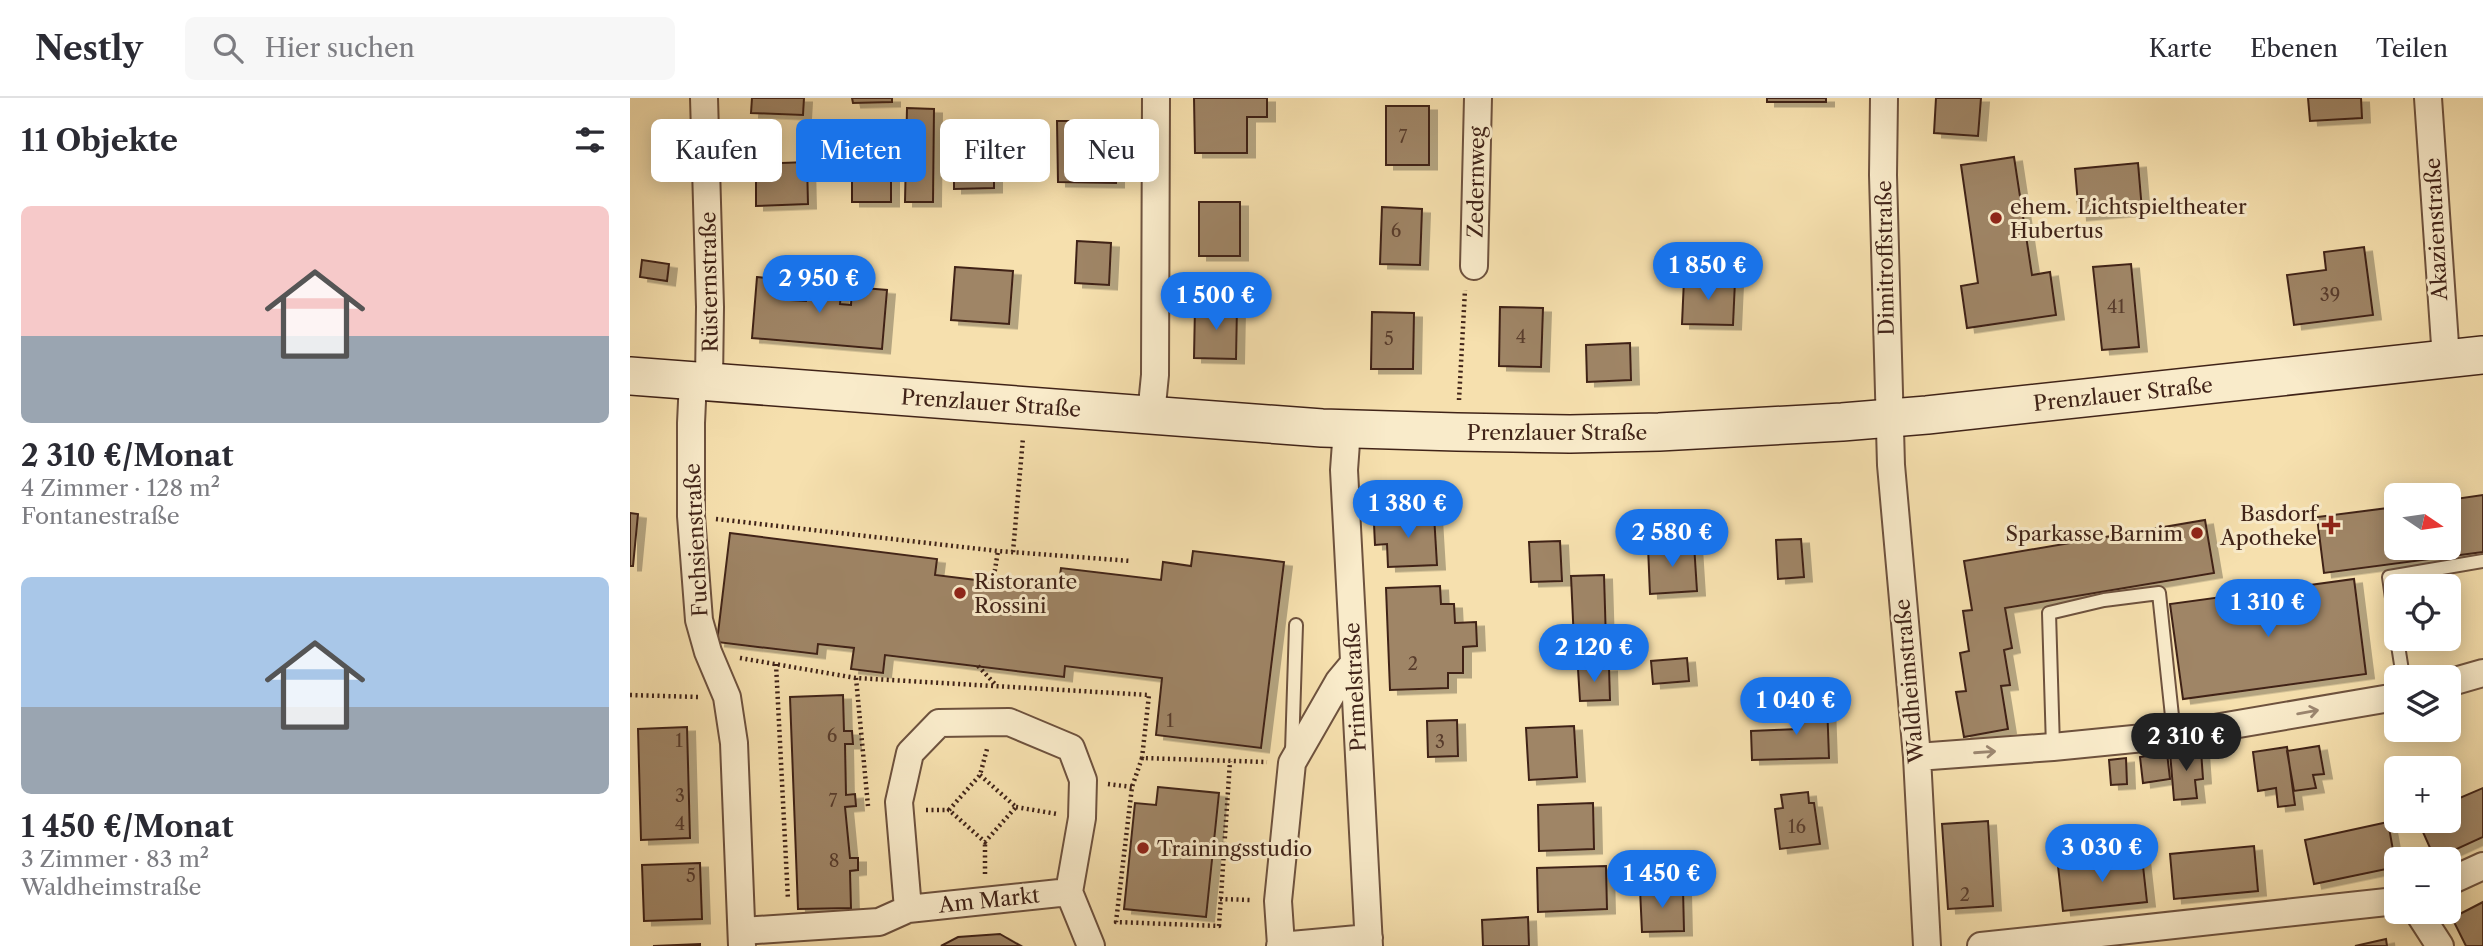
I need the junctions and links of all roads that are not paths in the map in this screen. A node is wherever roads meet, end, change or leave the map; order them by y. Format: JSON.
{"nodes":[{"id":1,"x":704,"y":98,"type":"edge"},
{"id":2,"x":1156,"y":98,"type":"edge"},
{"id":3,"x":1478,"y":98,"type":"edge"},
{"id":4,"x":1884,"y":98,"type":"edge"},
{"id":5,"x":2428,"y":98,"type":"edge"},
{"id":6,"x":1474,"y":266,"type":"road end"},
{"id":7,"x":2483,"y":355,"type":"edge"},
{"id":8,"x":2446,"y":359,"type":"junction"},
{"id":9,"x":630,"y":376,"type":"edge"},
{"id":10,"x":701,"y":381,"type":"junction"},
{"id":11,"x":1151,"y":415,"type":"junction"},
{"id":12,"x":1889,"y":417,"type":"junction"},
{"id":13,"x":1347,"y":429,"type":"junction"},
{"id":14,"x":2483,"y":561,"type":"edge"},
{"id":15,"x":2407,"y":574,"type":"edge"},
{"id":16,"x":1296,"y":625,"type":"dead end"},
{"id":17,"x":1354,"y":663,"type":"junction"},
{"id":18,"x":2483,"y":673,"type":"edge"},
{"id":19,"x":2461,"y":679,"type":"edge"},
{"id":20,"x":2384,"y":699,"type":"edge"},
{"id":21,"x":2174,"y":735,"type":"junction"},
{"id":22,"x":2053,"y":747,"type":"junction"},
{"id":23,"x":1917,"y":757,"type":"junction"},
{"id":24,"x":1292,"y":763,"type":"junction"},
{"id":25,"x":2483,"y":866,"type":"edge"},
{"id":26,"x":2461,"y":876,"type":"edge"},
{"id":27,"x":1069,"y":892,"type":"junction"},
{"id":28,"x":2384,"y":902,"type":"edge"},
{"id":29,"x":908,"y":909,"type":"junction"},
{"id":30,"x":2426,"y":924,"type":"edge"},
{"id":31,"x":742,"y":939,"type":"edge"},
{"id":32,"x":1369,"y":942,"type":"edge"},
{"id":33,"x":1280,"y":945,"type":"edge"},
{"id":34,"x":1091,"y":946,"type":"edge"},
{"id":35,"x":1927,"y":946,"type":"edge"},
{"id":36,"x":1980,"y":946,"type":"edge"},
{"id":37,"x":2440,"y":946,"type":"edge"}],
"edges":[{"from":1,"to":10,"type":"street","name":"Rüsternstraße"},
{"from":2,"to":11,"type":"street"},
{"from":3,"to":6,"type":"street","name":"Zedernweg"},
{"from":4,"to":12,"type":"street","name":"Dimitroffstraße"},
{"from":5,"to":8,"type":"street","name":"Akazienstraße"},
{"from":7,"to":8,"type":"main road","name":"Prenzlauer Straße"},
{"from":8,"to":12,"type":"main road","name":"Prenzlauer Straße"},
{"from":9,"to":10,"type":"main road","name":"Prenzlauer Straße"},
{"from":10,"to":11,"type":"main road","name":"Prenzlauer Straße"},
{"from":10,"to":31,"type":"street","name":"Fuchsienstraße"},
{"from":11,"to":13,"type":"main road","name":"Prenzlauer Straße"},
{"from":12,"to":13,"type":"main road","name":"Prenzlauer Straße"},
{"from":12,"to":23,"type":"street","name":"Waldheimstraße"},
{"from":13,"to":17,"type":"street","name":"Primelstraße"},
{"from":14,"to":15,"type":"lane"},
{"from":16,"to":24,"type":"lane"},
{"from":17,"to":24,"type":"street"},
{"from":17,"to":32,"type":"street","name":"Primelstraße"},
{"from":18,"to":19,"type":"street"},
{"from":21,"to":20,"type":"street","one_way":true},
{"from":21,"to":22,"type":"street"},
{"from":21,"to":22,"type":"lane"},
{"from":23,"to":22,"type":"street","one_way":true},
{"from":23,"to":35,"type":"street","name":"Waldheimstraße"},
{"from":24,"to":33,"type":"street"},
{"from":25,"to":26,"type":"street"},
{"from":27,"to":29,"type":"street","name":"Am Markt"},
{"from":27,"to":29,"type":"street","name":"Am Markt"},
{"from":27,"to":34,"type":"street","name":"Am Markt"},
{"from":28,"to":36,"type":"street"},
{"from":29,"to":31,"type":"street","name":"Am Markt"},
{"from":30,"to":37,"type":"street"},
{"from":32,"to":33,"type":"street"}]}
